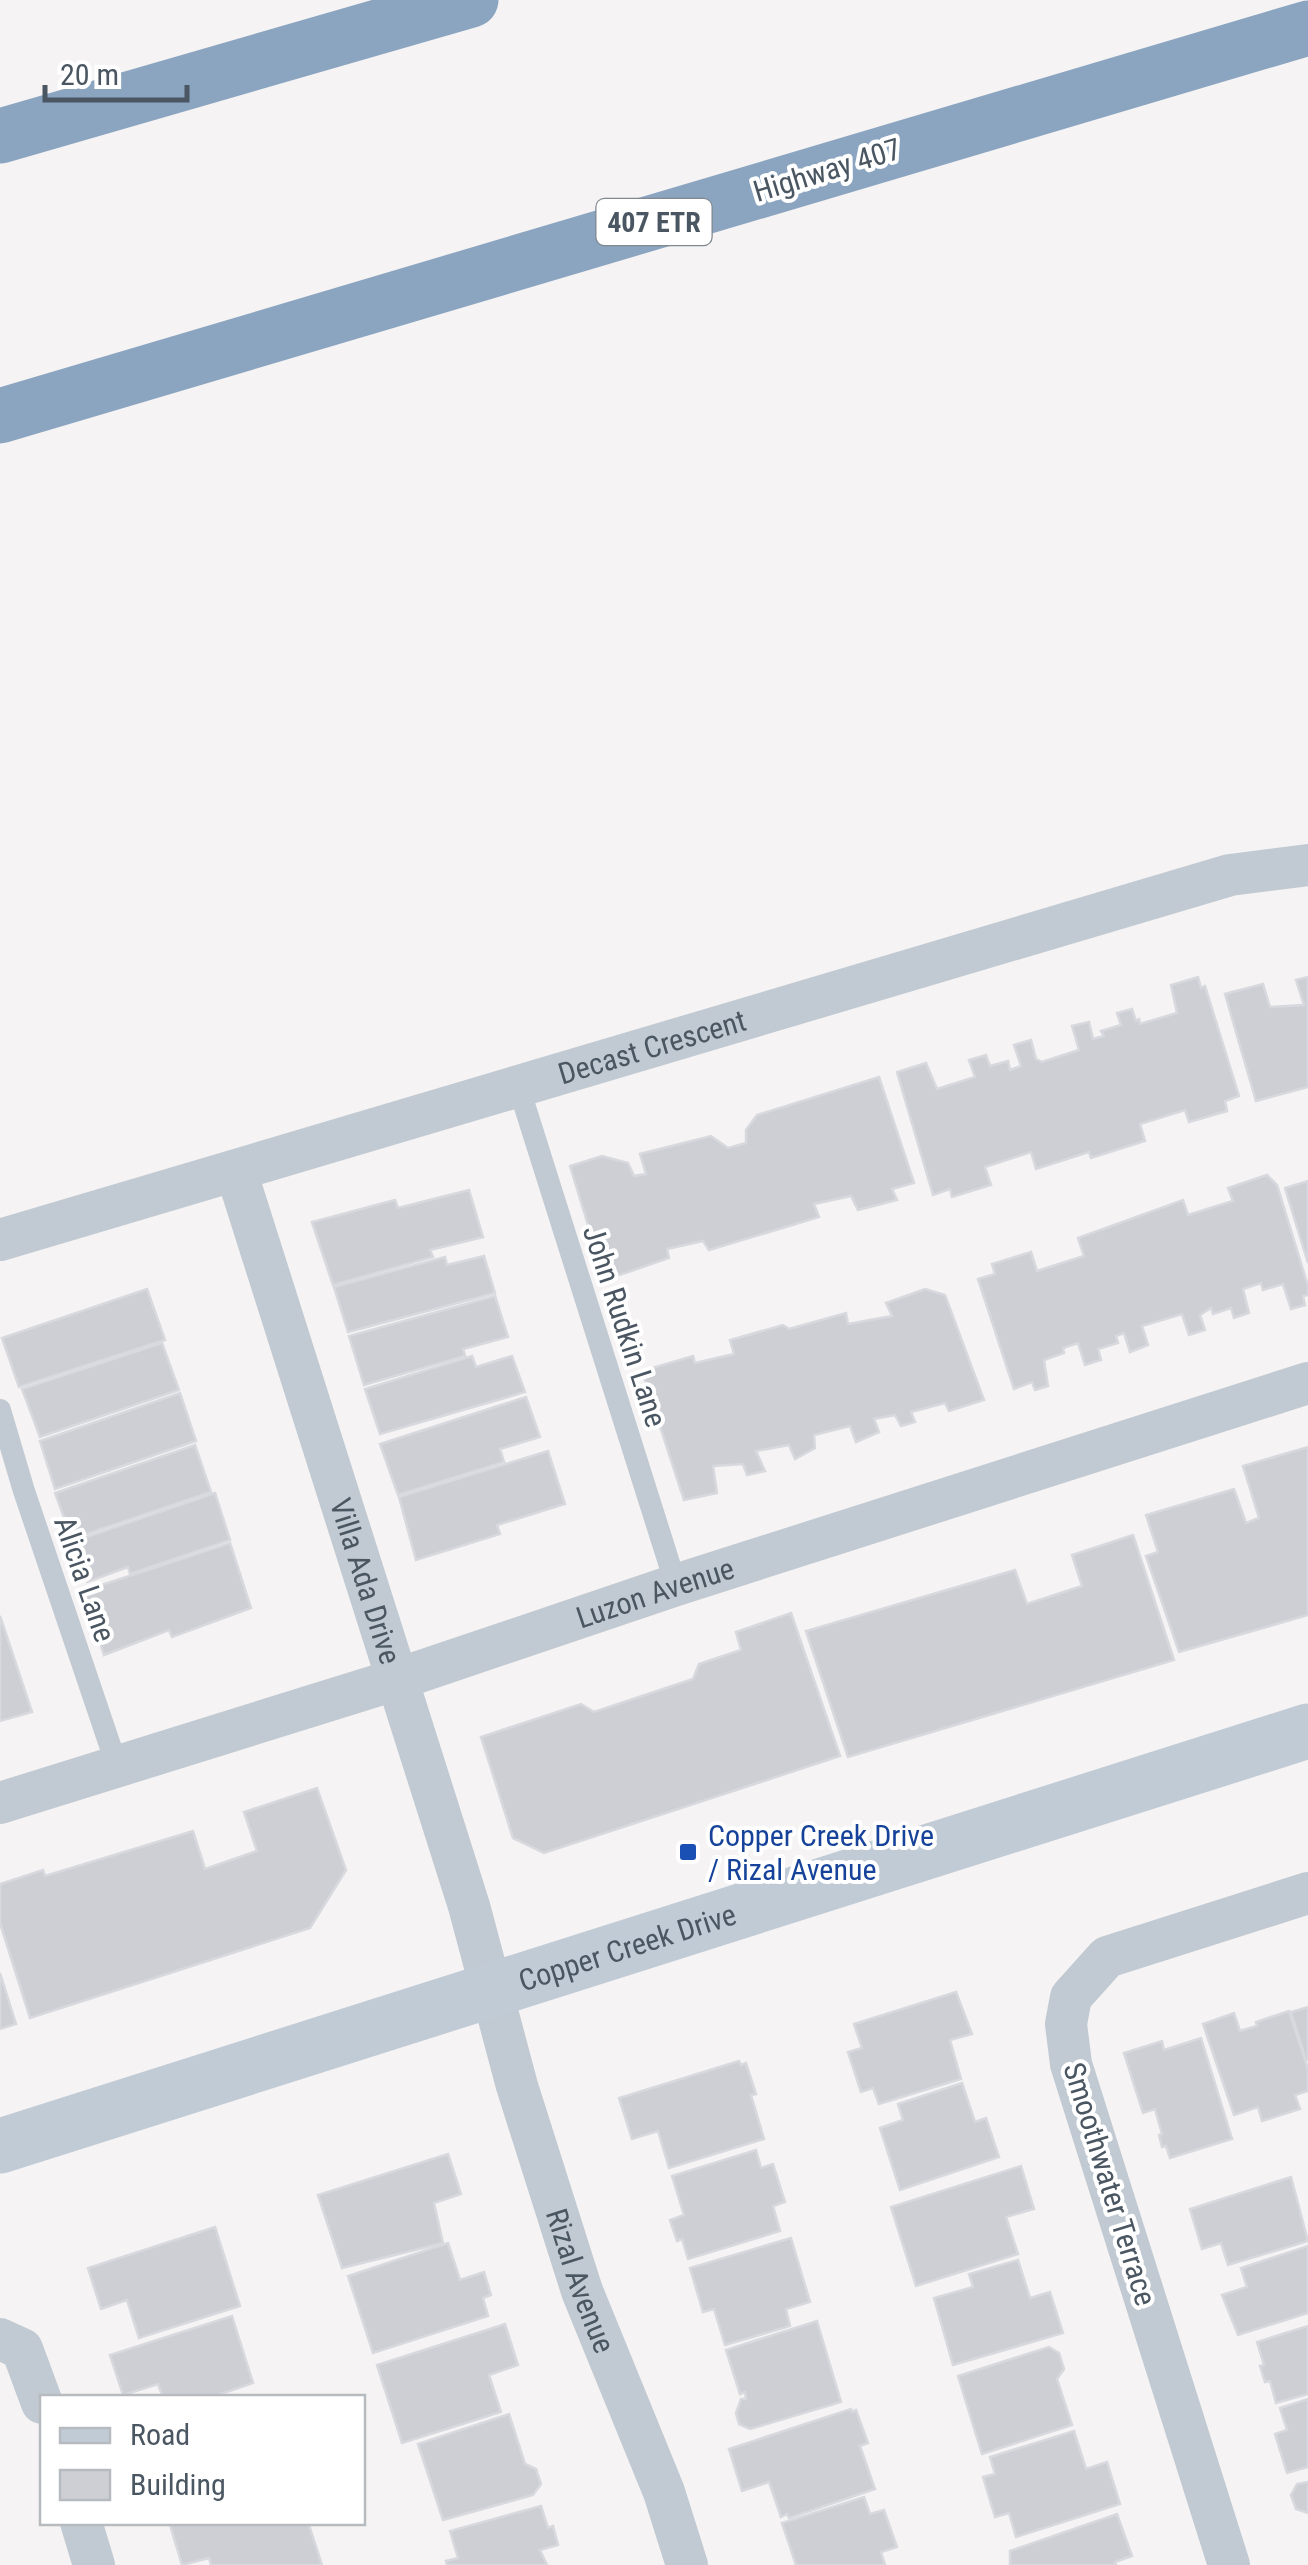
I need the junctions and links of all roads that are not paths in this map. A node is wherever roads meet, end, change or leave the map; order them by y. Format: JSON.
{"nodes":[{"id":1,"x":472,"y":0,"type":"edge"},
{"id":2,"x":1308,"y":28,"type":"edge"},
{"id":3,"x":0,"y":136,"type":"edge"},
{"id":4,"x":0,"y":416,"type":"edge"},
{"id":5,"x":1308,"y":865,"type":"edge"},
{"id":6,"x":518,"y":1084,"type":"junction"},
{"id":7,"x":236,"y":1171,"type":"junction"},
{"id":8,"x":0,"y":1240,"type":"edge"},
{"id":9,"x":1308,"y":1384,"type":"edge"},
{"id":10,"x":0,"y":1410,"type":"edge"},
{"id":11,"x":676,"y":1585,"type":"junction"},
{"id":12,"x":398,"y":1678,"type":"junction"},
{"id":13,"x":1308,"y":1730,"type":"edge"},
{"id":14,"x":117,"y":1766,"type":"junction"},
{"id":15,"x":0,"y":1803,"type":"edge"},
{"id":16,"x":1308,"y":1893,"type":"edge"},
{"id":17,"x":490,"y":1990,"type":"junction"},
{"id":18,"x":0,"y":2146,"type":"edge"},
{"id":19,"x":0,"y":2338,"type":"edge"},
{"id":20,"x":40,"y":2398,"type":"edge"},
{"id":21,"x":82,"y":2525,"type":"edge"},
{"id":22,"x":94,"y":2565,"type":"edge"},
{"id":23,"x":687,"y":2565,"type":"edge"},
{"id":24,"x":1230,"y":2565,"type":"edge"}],
"edges":[{"from":1,"to":3,"type":"highway"},
{"from":2,"to":4,"type":"highway","name":"Highway 407","number":"407 ETR"},
{"from":5,"to":6,"type":"street","name":"Decast Crescent"},
{"from":6,"to":7,"type":"street","name":"Decast Crescent"},
{"from":6,"to":11,"type":"lane","name":"John Rudkin Lane"},
{"from":7,"to":8,"type":"street","name":"Decast Crescent"},
{"from":7,"to":12,"type":"street","name":"Villa Ada Drive"},
{"from":9,"to":11,"type":"street","name":"Luzon Avenue"},
{"from":10,"to":14,"type":"lane","name":"Alicia Lane"},
{"from":11,"to":12,"type":"street","name":"Luzon Avenue"},
{"from":12,"to":14,"type":"street","name":"Luzon Avenue"},
{"from":12,"to":17,"type":"street","name":"Villa Ada Drive"},
{"from":13,"to":17,"type":"street","name":"Copper Creek Drive"},
{"from":14,"to":15,"type":"street","name":"Luzon Avenue"},
{"from":16,"to":24,"type":"street","name":"Smoothwater Terrace"},
{"from":17,"to":18,"type":"street","name":"Copper Creek Drive"},
{"from":17,"to":23,"type":"street","name":"Rizal Avenue"},
{"from":19,"to":20,"type":"street"},
{"from":21,"to":22,"type":"street"}]}
